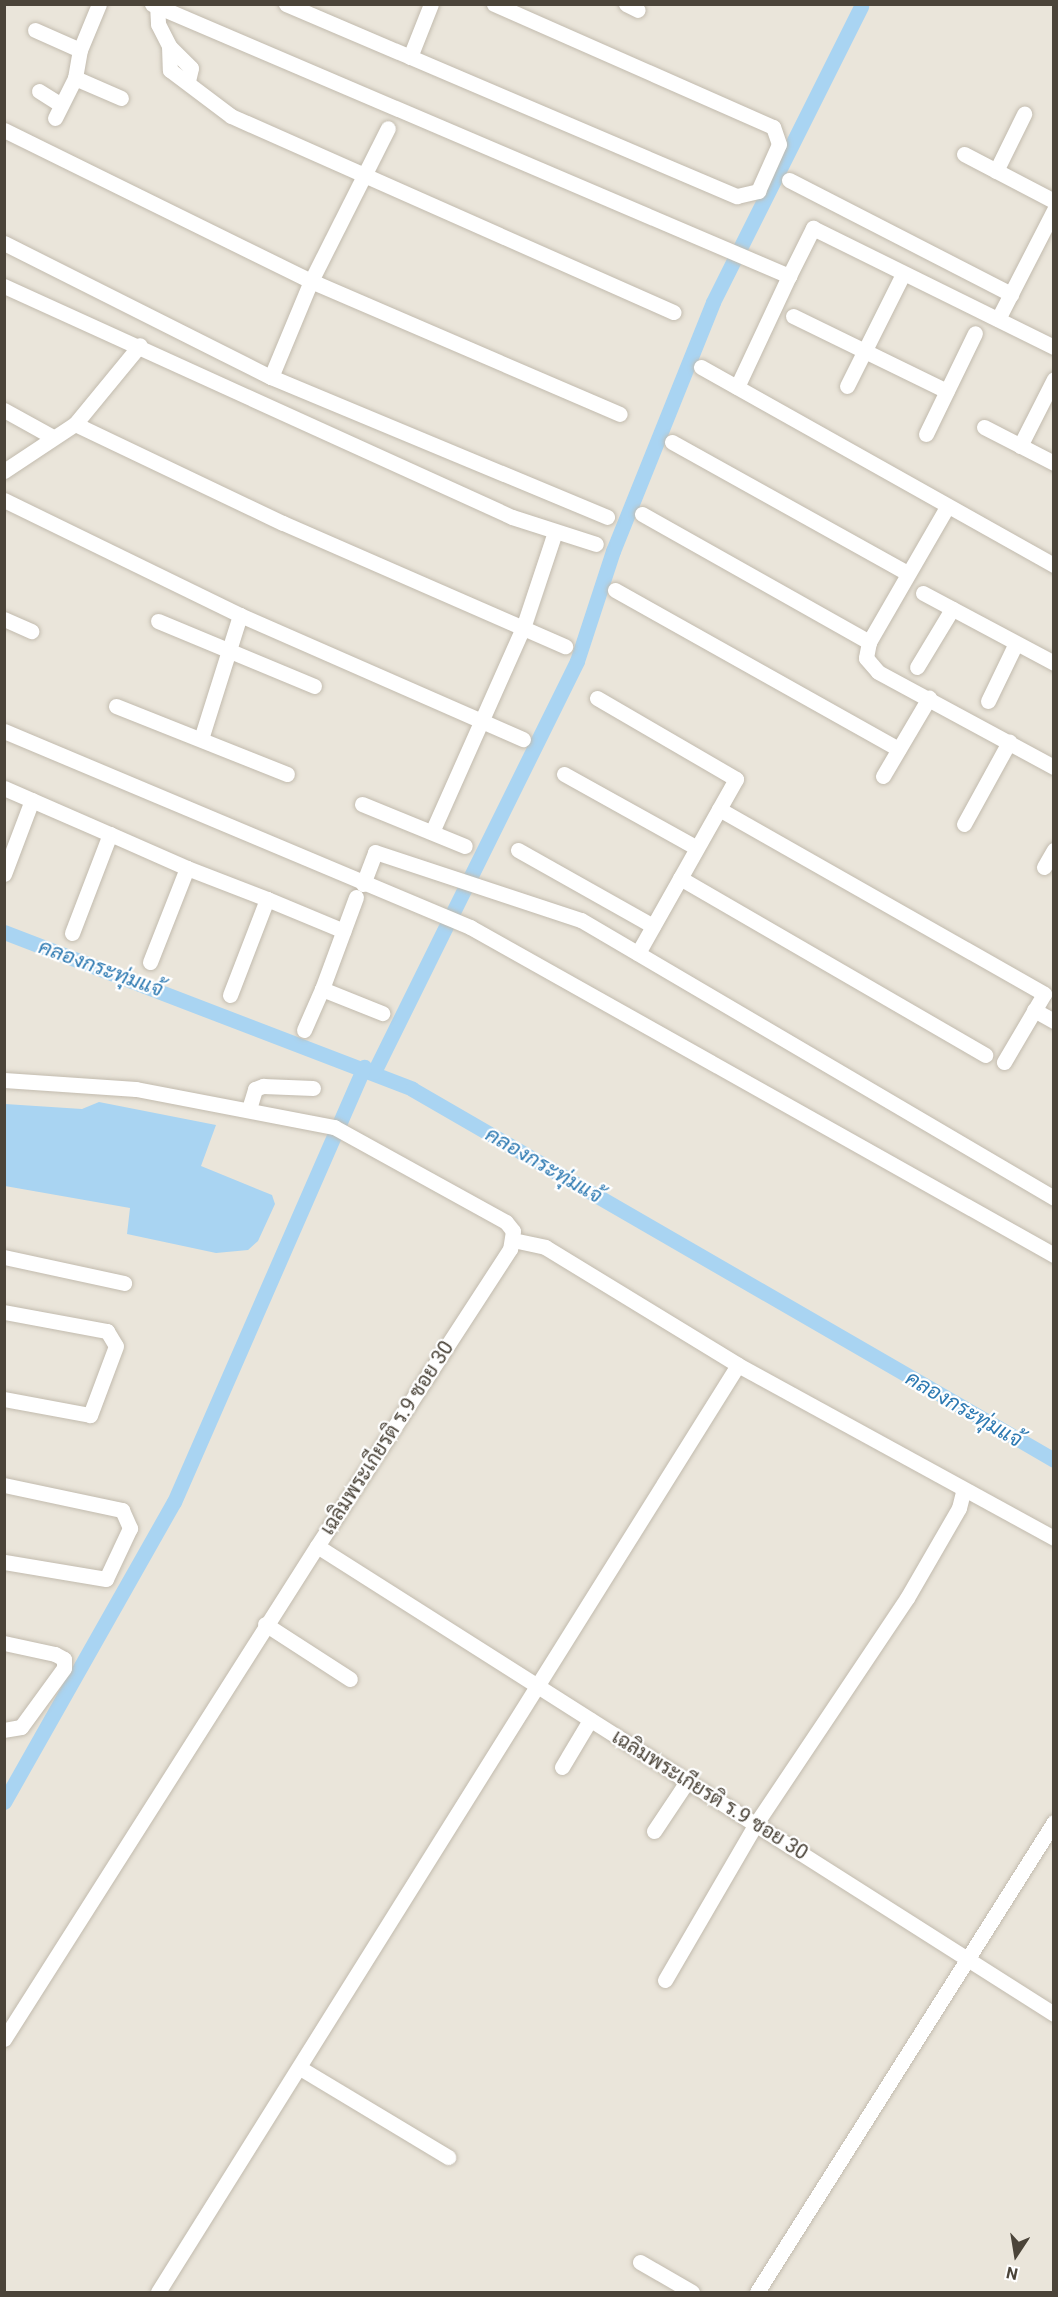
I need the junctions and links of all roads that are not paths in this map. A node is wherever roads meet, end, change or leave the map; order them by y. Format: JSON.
{"nodes":[{"id":1,"x":286,"y":4,"type":"edge"},
{"id":2,"x":431,"y":4,"type":"edge"},
{"id":3,"x":494,"y":4,"type":"edge"},
{"id":4,"x":155,"y":5,"type":"edge"},
{"id":5,"x":93,"y":6,"type":"edge"},
{"id":6,"x":35,"y":30,"type":"dead end"},
{"id":7,"x":80,"y":50,"type":"junction"},
{"id":8,"x":410,"y":57,"type":"junction"},
{"id":9,"x":75,"y":78,"type":"junction"},
{"id":10,"x":39,"y":91,"type":"dead end"},
{"id":11,"x":121,"y":98,"type":"dead end"},
{"id":12,"x":1024,"y":114,"type":"dead end"},
{"id":13,"x":388,"y":128,"type":"dead end"},
{"id":14,"x":4,"y":130,"type":"edge"},
{"id":15,"x":964,"y":154,"type":"dead end"},
{"id":16,"x":996,"y":171,"type":"junction"},
{"id":17,"x":363,"y":178,"type":"junction"},
{"id":18,"x":789,"y":180,"type":"dead end"},
{"id":19,"x":1053,"y":201,"type":"edge"},
{"id":20,"x":1053,"y":210,"type":"edge"},
{"id":21,"x":4,"y":243,"type":"edge"},
{"id":22,"x":903,"y":274,"type":"junction"},
{"id":23,"x":789,"y":276,"type":"junction"},
{"id":24,"x":311,"y":281,"type":"junction"},
{"id":25,"x":4,"y":285,"type":"edge"},
{"id":26,"x":1011,"y":294,"type":"junction"},
{"id":27,"x":674,"y":312,"type":"dead end"},
{"id":28,"x":792,"y":316,"type":"dead end"},
{"id":29,"x":998,"y":319,"type":"junction"},
{"id":30,"x":975,"y":333,"type":"dead end"},
{"id":31,"x":140,"y":345,"type":"junction"},
{"id":32,"x":1053,"y":347,"type":"edge"},
{"id":33,"x":863,"y":352,"type":"junction"},
{"id":34,"x":700,"y":367,"type":"dead end"},
{"id":35,"x":271,"y":377,"type":"junction"},
{"id":36,"x":1053,"y":379,"type":"edge"},
{"id":37,"x":847,"y":386,"type":"dead end"},
{"id":38,"x":737,"y":387,"type":"junction"},
{"id":39,"x":947,"y":392,"type":"junction"},
{"id":40,"x":4,"y":410,"type":"edge"},
{"id":41,"x":620,"y":414,"type":"dead end"},
{"id":42,"x":75,"y":424,"type":"junction"},
{"id":43,"x":984,"y":427,"type":"dead end"},
{"id":44,"x":926,"y":434,"type":"dead end"},
{"id":45,"x":53,"y":437,"type":"junction"},
{"id":46,"x":672,"y":442,"type":"dead end"},
{"id":47,"x":1020,"y":446,"type":"junction"},
{"id":48,"x":1053,"y":463,"type":"edge"},
{"id":49,"x":4,"y":471,"type":"edge"},
{"id":50,"x":4,"y":500,"type":"edge"},
{"id":51,"x":947,"y":507,"type":"junction"},
{"id":52,"x":642,"y":514,"type":"dead end"},
{"id":53,"x":607,"y":517,"type":"dead end"},
{"id":54,"x":555,"y":532,"type":"junction"},
{"id":55,"x":596,"y":544,"type":"dead end"},
{"id":56,"x":1053,"y":565,"type":"edge"},
{"id":57,"x":907,"y":573,"type":"junction"},
{"id":58,"x":615,"y":590,"type":"dead end"},
{"id":59,"x":923,"y":593,"type":"dead end"},
{"id":60,"x":952,"y":609,"type":"junction"},
{"id":61,"x":240,"y":615,"type":"junction"},
{"id":62,"x":4,"y":619,"type":"edge"},
{"id":63,"x":158,"y":621,"type":"dead end"},
{"id":64,"x":523,"y":628,"type":"junction"},
{"id":65,"x":31,"y":631,"type":"dead end"},
{"id":66,"x":869,"y":642,"type":"junction"},
{"id":67,"x":1016,"y":643,"type":"junction"},
{"id":68,"x":565,"y":646,"type":"dead end"},
{"id":69,"x":228,"y":650,"type":"junction"},
{"id":70,"x":1053,"y":663,"type":"edge"},
{"id":71,"x":917,"y":667,"type":"dead end"},
{"id":72,"x":314,"y":686,"type":"dead end"},
{"id":73,"x":597,"y":698,"type":"dead end"},
{"id":74,"x":929,"y":698,"type":"junction"},
{"id":75,"x":988,"y":701,"type":"dead end"},
{"id":76,"x":116,"y":706,"type":"dead end"},
{"id":77,"x":482,"y":718,"type":"junction"},
{"id":78,"x":4,"y":731,"type":"edge"},
{"id":79,"x":201,"y":739,"type":"junction"},
{"id":80,"x":524,"y":739,"type":"dead end"},
{"id":81,"x":1008,"y":742,"type":"junction"},
{"id":82,"x":898,"y":749,"type":"junction"},
{"id":83,"x":1053,"y":767,"type":"edge"},
{"id":84,"x":287,"y":774,"type":"dead end"},
{"id":85,"x":564,"y":774,"type":"dead end"},
{"id":86,"x":883,"y":776,"type":"dead end"},
{"id":87,"x":4,"y":788,"type":"edge"},
{"id":88,"x":32,"y":800,"type":"junction"},
{"id":89,"x":362,"y":804,"type":"dead end"},
{"id":90,"x":719,"y":809,"type":"junction"},
{"id":91,"x":964,"y":824,"type":"dead end"},
{"id":92,"x":432,"y":832,"type":"junction"},
{"id":93,"x":110,"y":834,"type":"junction"},
{"id":94,"x":465,"y":846,"type":"dead end"},
{"id":95,"x":697,"y":848,"type":"junction"},
{"id":96,"x":519,"y":850,"type":"dead end"},
{"id":97,"x":1053,"y":850,"type":"edge"},
{"id":98,"x":1044,"y":867,"type":"dead end"},
{"id":99,"x":187,"y":868,"type":"junction"},
{"id":100,"x":4,"y":873,"type":"edge"},
{"id":101,"x":680,"y":878,"type":"junction"},
{"id":102,"x":359,"y":890,"type":"junction"},
{"id":103,"x":267,"y":899,"type":"junction"},
{"id":104,"x":653,"y":926,"type":"junction"},
{"id":105,"x":344,"y":931,"type":"junction"},
{"id":106,"x":72,"y":933,"type":"dead end"},
{"id":107,"x":638,"y":953,"type":"junction"},
{"id":108,"x":150,"y":962,"type":"dead end"},
{"id":109,"x":322,"y":988,"type":"junction"},
{"id":110,"x":230,"y":995,"type":"dead end"},
{"id":111,"x":1034,"y":1010,"type":"junction"},
{"id":112,"x":382,"y":1013,"type":"dead end"},
{"id":113,"x":1053,"y":1021,"type":"edge"},
{"id":114,"x":304,"y":1030,"type":"dead end"},
{"id":115,"x":984,"y":1055,"type":"dead end"},
{"id":116,"x":1004,"y":1062,"type":"dead end"},
{"id":117,"x":4,"y":1080,"type":"edge"},
{"id":118,"x":313,"y":1088,"type":"dead end"},
{"id":119,"x":249,"y":1109,"type":"junction"},
{"id":120,"x":1053,"y":1198,"type":"edge"},
{"id":121,"x":513,"y":1240,"type":"junction"},
{"id":122,"x":1053,"y":1255,"type":"edge"},
{"id":123,"x":4,"y":1257,"type":"edge"},
{"id":124,"x":124,"y":1283,"type":"dead end"},
{"id":125,"x":4,"y":1312,"type":"edge"},
{"id":126,"x":738,"y":1365,"type":"junction"},
{"id":127,"x":4,"y":1399,"type":"edge"},
{"id":128,"x":4,"y":1485,"type":"edge"},
{"id":129,"x":963,"y":1492,"type":"junction"},
{"id":130,"x":1053,"y":1538,"type":"edge"},
{"id":131,"x":317,"y":1546,"type":"junction"},
{"id":132,"x":4,"y":1562,"type":"edge"},
{"id":133,"x":266,"y":1624,"type":"junction"},
{"id":134,"x":4,"y":1643,"type":"edge"},
{"id":135,"x":350,"y":1679,"type":"dead end"},
{"id":136,"x":540,"y":1688,"type":"junction"},
{"id":137,"x":590,"y":1720,"type":"junction"},
{"id":138,"x":4,"y":1730,"type":"edge"},
{"id":139,"x":562,"y":1767,"type":"dead end"},
{"id":140,"x":688,"y":1780,"type":"junction"},
{"id":141,"x":757,"y":1822,"type":"junction"},
{"id":142,"x":1053,"y":1822,"type":"edge"},
{"id":143,"x":654,"y":1831,"type":"dead end"},
{"id":144,"x":966,"y":1959,"type":"junction"},
{"id":145,"x":665,"y":1980,"type":"dead end"},
{"id":146,"x":1053,"y":2014,"type":"edge"},
{"id":147,"x":4,"y":2039,"type":"edge"},
{"id":148,"x":300,"y":2068,"type":"junction"},
{"id":149,"x":448,"y":2157,"type":"dead end"},
{"id":150,"x":640,"y":2262,"type":"dead end"},
{"id":151,"x":158,"y":2292,"type":"edge"},
{"id":152,"x":692,"y":2292,"type":"edge"},
{"id":153,"x":757,"y":2292,"type":"edge"}],
"edges":[{"from":1,"to":8,"type":"street"},
{"from":2,"to":8,"type":"street"},
{"from":3,"to":8,"type":"street"},
{"from":4,"to":17,"type":"street"},
{"from":4,"to":23,"type":"street"},
{"from":5,"to":7,"type":"street"},
{"from":6,"to":7,"type":"street"},
{"from":7,"to":9,"type":"street"},
{"from":9,"to":10,"type":"street"},
{"from":9,"to":11,"type":"street"},
{"from":12,"to":16,"type":"street"},
{"from":13,"to":17,"type":"street"},
{"from":14,"to":24,"type":"street"},
{"from":15,"to":16,"type":"street"},
{"from":16,"to":19,"type":"street"},
{"from":17,"to":24,"type":"street"},
{"from":17,"to":27,"type":"street"},
{"from":18,"to":26,"type":"street"},
{"from":20,"to":26,"type":"street"},
{"from":21,"to":35,"type":"street"},
{"from":22,"to":23,"type":"street"},
{"from":22,"to":29,"type":"street"},
{"from":22,"to":33,"type":"street"},
{"from":23,"to":38,"type":"street"},
{"from":24,"to":35,"type":"street"},
{"from":24,"to":41,"type":"street"},
{"from":25,"to":31,"type":"street"},
{"from":26,"to":29,"type":"street"},
{"from":28,"to":33,"type":"street"},
{"from":29,"to":32,"type":"street"},
{"from":30,"to":39,"type":"street"},
{"from":31,"to":42,"type":"street"},
{"from":31,"to":54,"type":"street"},
{"from":33,"to":37,"type":"street"},
{"from":33,"to":39,"type":"street"},
{"from":34,"to":38,"type":"street"},
{"from":35,"to":53,"type":"street"},
{"from":36,"to":47,"type":"street"},
{"from":38,"to":51,"type":"street"},
{"from":39,"to":44,"type":"street"},
{"from":40,"to":45,"type":"street"},
{"from":42,"to":45,"type":"street"},
{"from":42,"to":64,"type":"street"},
{"from":43,"to":47,"type":"street"},
{"from":45,"to":49,"type":"street"},
{"from":46,"to":57,"type":"street"},
{"from":47,"to":48,"type":"street"},
{"from":50,"to":61,"type":"street"},
{"from":51,"to":56,"type":"street"},
{"from":51,"to":57,"type":"street"},
{"from":52,"to":66,"type":"street"},
{"from":54,"to":55,"type":"street"},
{"from":54,"to":64,"type":"street"},
{"from":57,"to":66,"type":"street"},
{"from":58,"to":82,"type":"street"},
{"from":59,"to":60,"type":"street"},
{"from":60,"to":67,"type":"street"},
{"from":60,"to":71,"type":"street"},
{"from":61,"to":69,"type":"street"},
{"from":61,"to":77,"type":"street"},
{"from":62,"to":65,"type":"street"},
{"from":63,"to":69,"type":"street"},
{"from":64,"to":68,"type":"street"},
{"from":64,"to":77,"type":"street"},
{"from":66,"to":74,"type":"street"},
{"from":67,"to":70,"type":"street"},
{"from":67,"to":75,"type":"street"},
{"from":69,"to":72,"type":"street"},
{"from":69,"to":79,"type":"street"},
{"from":73,"to":90,"type":"street"},
{"from":74,"to":81,"type":"street"},
{"from":74,"to":82,"type":"street"},
{"from":76,"to":79,"type":"street"},
{"from":77,"to":80,"type":"street"},
{"from":77,"to":92,"type":"street"},
{"from":78,"to":102,"type":"street"},
{"from":79,"to":84,"type":"street"},
{"from":81,"to":83,"type":"street"},
{"from":81,"to":91,"type":"street"},
{"from":82,"to":86,"type":"street"},
{"from":85,"to":95,"type":"street"},
{"from":87,"to":88,"type":"street"},
{"from":88,"to":93,"type":"street"},
{"from":88,"to":100,"type":"street"},
{"from":89,"to":92,"type":"street"},
{"from":90,"to":95,"type":"street"},
{"from":90,"to":111,"type":"street"},
{"from":92,"to":94,"type":"street"},
{"from":93,"to":99,"type":"street"},
{"from":93,"to":106,"type":"street"},
{"from":95,"to":101,"type":"street"},
{"from":96,"to":104,"type":"street"},
{"from":97,"to":98,"type":"street"},
{"from":99,"to":103,"type":"street"},
{"from":99,"to":108,"type":"street"},
{"from":101,"to":104,"type":"street"},
{"from":101,"to":115,"type":"street"},
{"from":102,"to":105,"type":"street"},
{"from":102,"to":107,"type":"street"},
{"from":102,"to":122,"type":"street"},
{"from":103,"to":105,"type":"street"},
{"from":103,"to":110,"type":"street"},
{"from":104,"to":107,"type":"street"},
{"from":105,"to":109,"type":"street"},
{"from":107,"to":120,"type":"street"},
{"from":109,"to":112,"type":"street"},
{"from":109,"to":114,"type":"street"},
{"from":111,"to":113,"type":"street"},
{"from":111,"to":116,"type":"street"},
{"from":117,"to":119,"type":"street"},
{"from":118,"to":119,"type":"street"},
{"from":119,"to":121,"type":"street"},
{"from":121,"to":126,"type":"street"},
{"from":121,"to":131,"type":"street","name":"เฉลิมพระเกียรติ ร.9 ซอย 30"},
{"from":123,"to":124,"type":"street"},
{"from":125,"to":127,"type":"street"},
{"from":126,"to":129,"type":"street"},
{"from":126,"to":136,"type":"street"},
{"from":128,"to":132,"type":"street"},
{"from":129,"to":130,"type":"street"},
{"from":129,"to":141,"type":"street"},
{"from":131,"to":133,"type":"street"},
{"from":131,"to":136,"type":"street","name":"เฉลิมพระเกียรติ ร.9 ซอย 30"},
{"from":133,"to":135,"type":"street"},
{"from":133,"to":147,"type":"street"},
{"from":134,"to":138,"type":"street"},
{"from":136,"to":137,"type":"street","name":"เฉลิมพระเกียรติ ร.9 ซอย 30"},
{"from":136,"to":148,"type":"street"},
{"from":137,"to":139,"type":"street"},
{"from":137,"to":140,"type":"street","name":"เฉลิมพระเกียรติ ร.9 ซอย 30"},
{"from":140,"to":141,"type":"street","name":"เฉลิมพระเกียรติ ร.9 ซอย 30"},
{"from":140,"to":143,"type":"street"},
{"from":141,"to":144,"type":"street","name":"เฉลิมพระเกียรติ ร.9 ซอย 30"},
{"from":141,"to":145,"type":"street"},
{"from":142,"to":144,"type":"street"},
{"from":144,"to":146,"type":"street","name":"เฉลิมพระเกียรติ ร.9 ซอย 30"},
{"from":144,"to":153,"type":"street"},
{"from":148,"to":149,"type":"street"},
{"from":148,"to":151,"type":"street"},
{"from":150,"to":152,"type":"street"}]}
